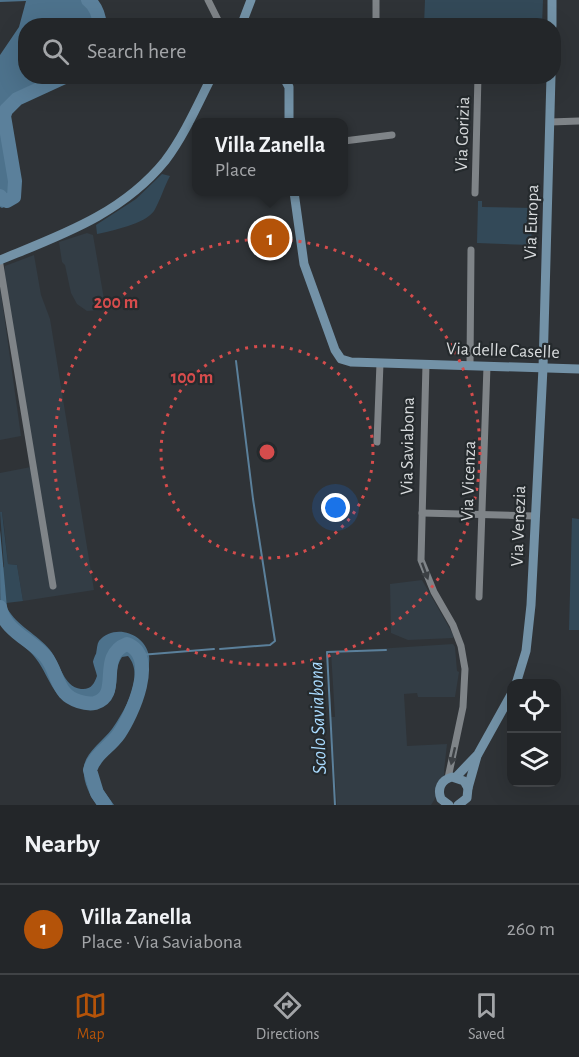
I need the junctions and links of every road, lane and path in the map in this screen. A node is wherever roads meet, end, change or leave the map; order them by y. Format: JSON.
{"nodes":[{"id":1,"x":208,"y":0,"type":"edge"},
{"id":2,"x":251,"y":0,"type":"edge"},
{"id":3,"x":376,"y":0,"type":"edge"},
{"id":4,"x":552,"y":0,"type":"edge"},
{"id":5,"x":217,"y":18,"type":"edge"},
{"id":6,"x":244,"y":18,"type":"edge"},
{"id":7,"x":376,"y":18,"type":"edge"},
{"id":8,"x":552,"y":18,"type":"edge"},
{"id":9,"x":208,"y":84,"type":"edge"},
{"id":10,"x":287,"y":84,"type":"edge"},
{"id":11,"x":478,"y":84,"type":"edge"},
{"id":12,"x":551,"y":84,"type":"edge"},
{"id":13,"x":289,"y":118,"type":"edge"},
{"id":14,"x":579,"y":121,"type":"edge"},
{"id":15,"x":550,"y":122,"type":"junction"},
{"id":16,"x":392,"y":135,"type":"dead end"},
{"id":17,"x":348,"y":140,"type":"edge"},
{"id":18,"x":475,"y":193,"type":"dead end"},
{"id":19,"x":295,"y":196,"type":"edge"},
{"id":20,"x":471,"y":250,"type":"dead end"},
{"id":21,"x":0,"y":260,"type":"edge"},
{"id":22,"x":0,"y":266,"type":"edge"},
{"id":23,"x":380,"y":363,"type":"junction"},
{"id":24,"x":426,"y":364,"type":"junction"},
{"id":25,"x":470,"y":365,"type":"junction"},
{"id":26,"x":486,"y":366,"type":"junction"},
{"id":27,"x":543,"y":368,"type":"junction"},
{"id":28,"x":579,"y":369,"type":"edge"},
{"id":29,"x":377,"y":442,"type":"dead end"},
{"id":30,"x":422,"y":513,"type":"junction"},
{"id":31,"x":482,"y":515,"type":"junction"},
{"id":32,"x":535,"y":516,"type":"junction"},
{"id":33,"x":53,"y":586,"type":"dead end"},
{"id":34,"x":479,"y":597,"type":"dead end"},
{"id":35,"x":518,"y":679,"type":"edge"},
{"id":36,"x":507,"y":703,"type":"edge"},
{"id":37,"x":478,"y":754,"type":"junction"},
{"id":38,"x":452,"y":778,"type":"junction"},
{"id":39,"x":468,"y":788,"type":"junction"},
{"id":40,"x":443,"y":803,"type":"edge"},
{"id":41,"x":458,"y":805,"type":"edge"}],
"edges":[{"from":1,"to":5,"type":"street"},
{"from":2,"to":6,"type":"street"},
{"from":3,"to":7,"type":"street"},
{"from":4,"to":8,"type":"street"},
{"from":9,"to":21,"type":"street"},
{"from":10,"to":13,"type":"street"},
{"from":11,"to":18,"type":"street","name":"Via Gorizia"},
{"from":12,"to":15,"type":"street","name":"Via Europa"},
{"from":14,"to":15,"type":"street"},
{"from":15,"to":27,"type":"street","name":"Via Europa"},
{"from":16,"to":17,"type":"street"},
{"from":19,"to":23,"type":"street"},
{"from":20,"to":25,"type":"street"},
{"from":22,"to":33,"type":"street"},
{"from":23,"to":24,"type":"street"},
{"from":23,"to":29,"type":"street"},
{"from":24,"to":25,"type":"street","name":"Via delle Caselle"},
{"from":24,"to":30,"type":"street","name":"Via Saviabona"},
{"from":25,"to":26,"type":"street","name":"Via delle Caselle"},
{"from":26,"to":27,"type":"street","name":"Via delle Caselle"},
{"from":26,"to":31,"type":"street","name":"Via Vicenza"},
{"from":27,"to":28,"type":"street","name":"Via delle Caselle"},
{"from":27,"to":32,"type":"street","name":"Via Venezia"},
{"from":30,"to":31,"type":"street"},
{"from":30,"to":38,"type":"street","name":"Via Saviabona","one_way":true},
{"from":31,"to":32,"type":"street"},
{"from":31,"to":34,"type":"street","name":"Via Vicenza"},
{"from":32,"to":35,"type":"street","name":"Via Venezia"},
{"from":36,"to":37,"type":"street"},
{"from":37,"to":38,"type":"street"},
{"from":37,"to":39,"type":"street"},
{"from":38,"to":39,"type":"street"},
{"from":38,"to":40,"type":"street","name":"Via Saviabona"},
{"from":39,"to":41,"type":"street"}]}
